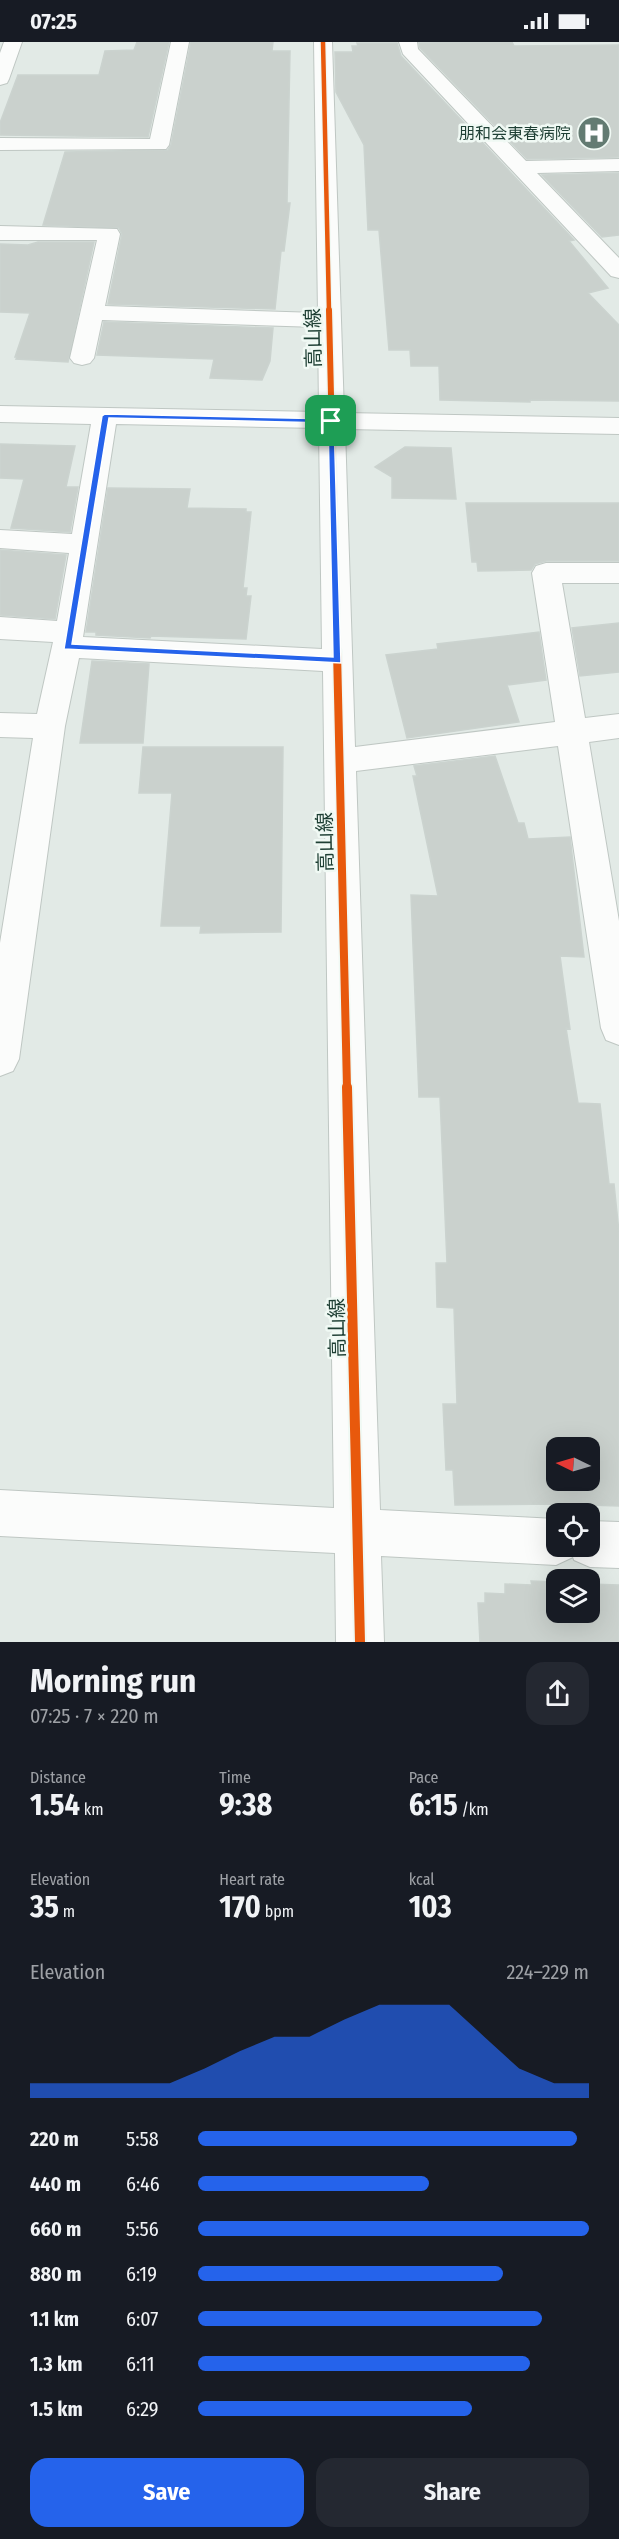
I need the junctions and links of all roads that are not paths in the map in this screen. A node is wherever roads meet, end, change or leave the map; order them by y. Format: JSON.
{"nodes":[{"id":1,"x":13,"y":42,"type":"edge"},
{"id":2,"x":180,"y":42,"type":"edge"},
{"id":3,"x":324,"y":42,"type":"edge"},
{"id":4,"x":408,"y":42,"type":"edge"},
{"id":5,"x":0,"y":79,"type":"edge"},
{"id":6,"x":0,"y":144,"type":"edge"},
{"id":7,"x":619,"y":165,"type":"edge"},
{"id":8,"x":522,"y":167,"type":"junction"},
{"id":9,"x":0,"y":234,"type":"edge"},
{"id":10,"x":619,"y":271,"type":"edge"},
{"id":11,"x":94,"y":313,"type":"junction"},
{"id":12,"x":330,"y":321,"type":"junction"},
{"id":13,"x":82,"y":358,"type":"dead end"},
{"id":14,"x":0,"y":414,"type":"edge"},
{"id":15,"x":105,"y":416,"type":"junction"},
{"id":16,"x":331,"y":421,"type":"junction"},
{"id":17,"x":619,"y":426,"type":"edge"},
{"id":18,"x":0,"y":539,"type":"edge"},
{"id":19,"x":82,"y":544,"type":"junction"},
{"id":20,"x":619,"y":573,"type":"edge"},
{"id":21,"x":0,"y":628,"type":"edge"},
{"id":22,"x":68,"y":639,"type":"junction"},
{"id":23,"x":338,"y":661,"type":"junction"},
{"id":24,"x":0,"y":725,"type":"edge"},
{"id":25,"x":50,"y":726,"type":"junction"},
{"id":26,"x":619,"y":726,"type":"edge"},
{"id":27,"x":571,"y":732,"type":"junction"},
{"id":28,"x":339,"y":761,"type":"junction"},
{"id":29,"x":619,"y":1028,"type":"edge"},
{"id":30,"x":0,"y":1059,"type":"edge"},
{"id":31,"x":0,"y":1513,"type":"edge"},
{"id":32,"x":358,"y":1530,"type":"junction"},
{"id":33,"x":546,"y":1541,"type":"edge"},
{"id":34,"x":600,"y":1544,"type":"edge"},
{"id":35,"x":619,"y":1545,"type":"edge"},
{"id":36,"x":360,"y":1642,"type":"edge"}],
"edges":[{"from":1,"to":5,"type":"street"},
{"from":2,"to":6,"type":"street"},
{"from":3,"to":12,"type":"street","name":"高山線"},
{"from":4,"to":8,"type":"street"},
{"from":7,"to":8,"type":"street"},
{"from":8,"to":10,"type":"street"},
{"from":9,"to":11,"type":"street"},
{"from":11,"to":12,"type":"street"},
{"from":11,"to":13,"type":"street"},
{"from":12,"to":16,"type":"street","name":"高山線"},
{"from":14,"to":15,"type":"street"},
{"from":15,"to":16,"type":"street"},
{"from":15,"to":19,"type":"street"},
{"from":16,"to":17,"type":"street"},
{"from":16,"to":23,"type":"street","name":"高山線"},
{"from":18,"to":19,"type":"street"},
{"from":19,"to":22,"type":"street"},
{"from":20,"to":27,"type":"street"},
{"from":21,"to":22,"type":"street"},
{"from":22,"to":23,"type":"street"},
{"from":22,"to":25,"type":"street"},
{"from":23,"to":28,"type":"street","name":"高山線"},
{"from":24,"to":25,"type":"street"},
{"from":25,"to":30,"type":"street"},
{"from":26,"to":27,"type":"street"},
{"from":27,"to":28,"type":"street"},
{"from":27,"to":29,"type":"street"},
{"from":28,"to":32,"type":"street","name":"高山線"},
{"from":31,"to":32,"type":"street"},
{"from":32,"to":33,"type":"street"},
{"from":32,"to":36,"type":"street","name":"高山線"},
{"from":34,"to":35,"type":"street"}]}
